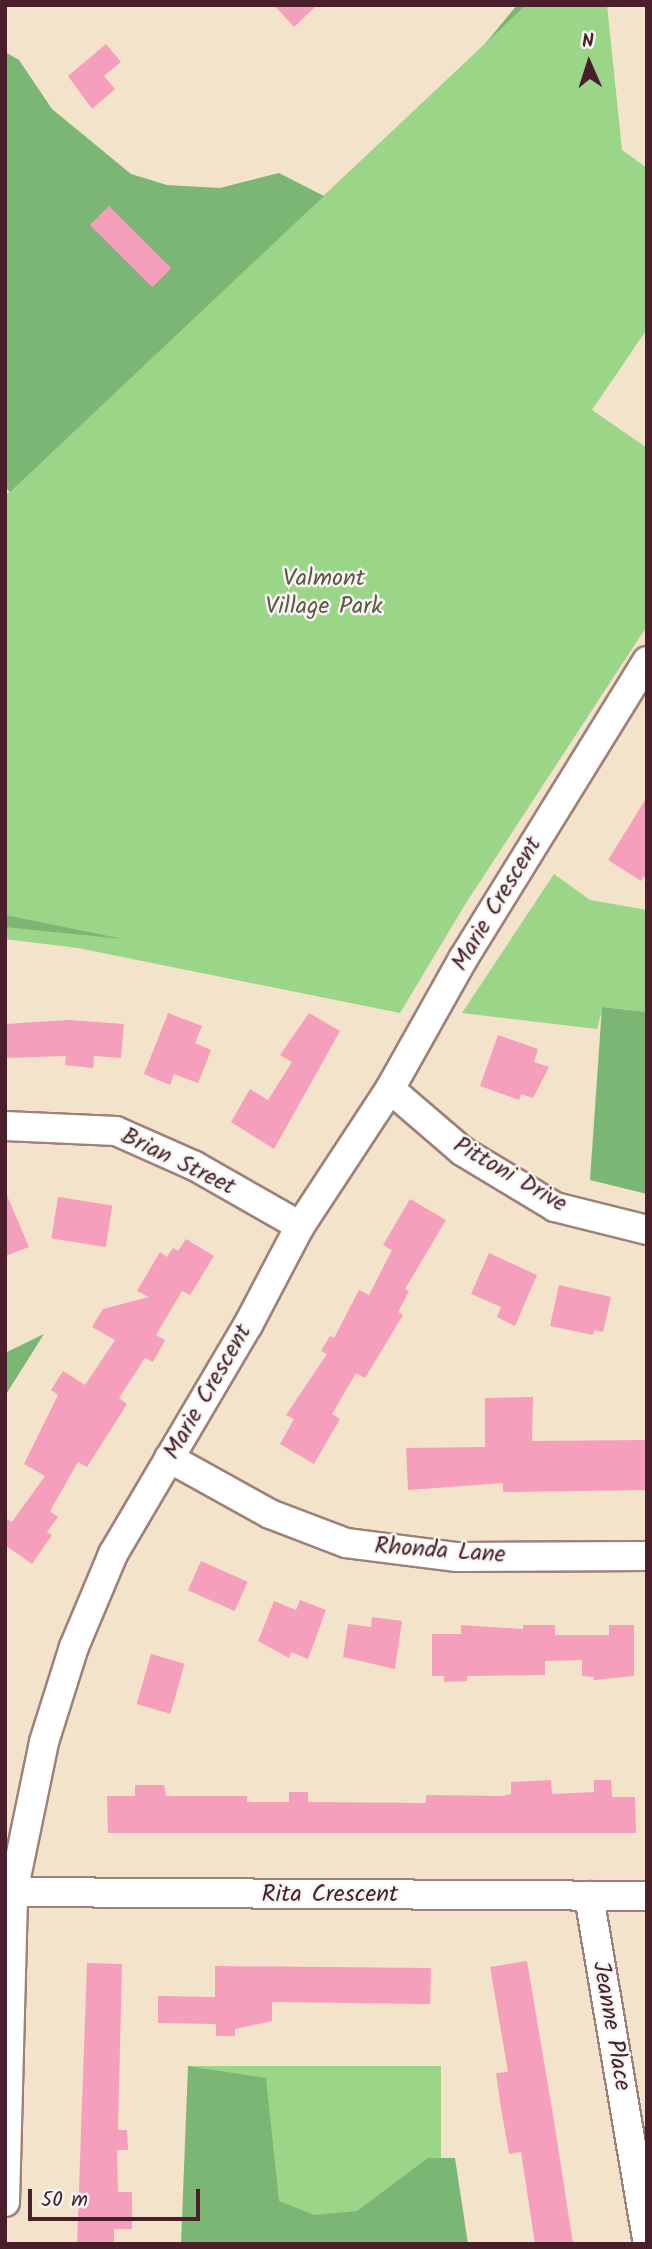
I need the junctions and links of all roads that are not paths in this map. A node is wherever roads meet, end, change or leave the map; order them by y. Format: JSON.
{"nodes":[{"id":1,"x":647,"y":661,"type":"edge"},
{"id":2,"x":390,"y":1089,"type":"junction"},
{"id":3,"x":5,"y":1126,"type":"edge"},
{"id":4,"x":300,"y":1226,"type":"junction"},
{"id":5,"x":647,"y":1230,"type":"edge"},
{"id":6,"x":169,"y":1458,"type":"junction"},
{"id":7,"x":647,"y":1556,"type":"edge"},
{"id":8,"x":13,"y":1892,"type":"junction"},
{"id":9,"x":589,"y":1896,"type":"junction"},
{"id":10,"x":647,"y":1896,"type":"edge"},
{"id":11,"x":5,"y":2203,"type":"edge"},
{"id":12,"x":647,"y":2239,"type":"edge"}],
"edges":[{"from":1,"to":2,"type":"street","name":"Marie Crescent"},
{"from":2,"to":4,"type":"street","name":"Marie Crescent"},
{"from":2,"to":5,"type":"street","name":"Pittoni Drive"},
{"from":3,"to":4,"type":"street","name":"Brian Street"},
{"from":4,"to":6,"type":"street","name":"Marie Crescent"},
{"from":6,"to":7,"type":"street","name":"Rhonda Lane"},
{"from":6,"to":8,"type":"street","name":"Marie Crescent"},
{"from":8,"to":9,"type":"street","name":"Rita Crescent"},
{"from":8,"to":11,"type":"street","name":"Marie Crescent"},
{"from":9,"to":10,"type":"street","name":"Rita Crescent"},
{"from":9,"to":12,"type":"street","name":"Jeanne Place"}]}
